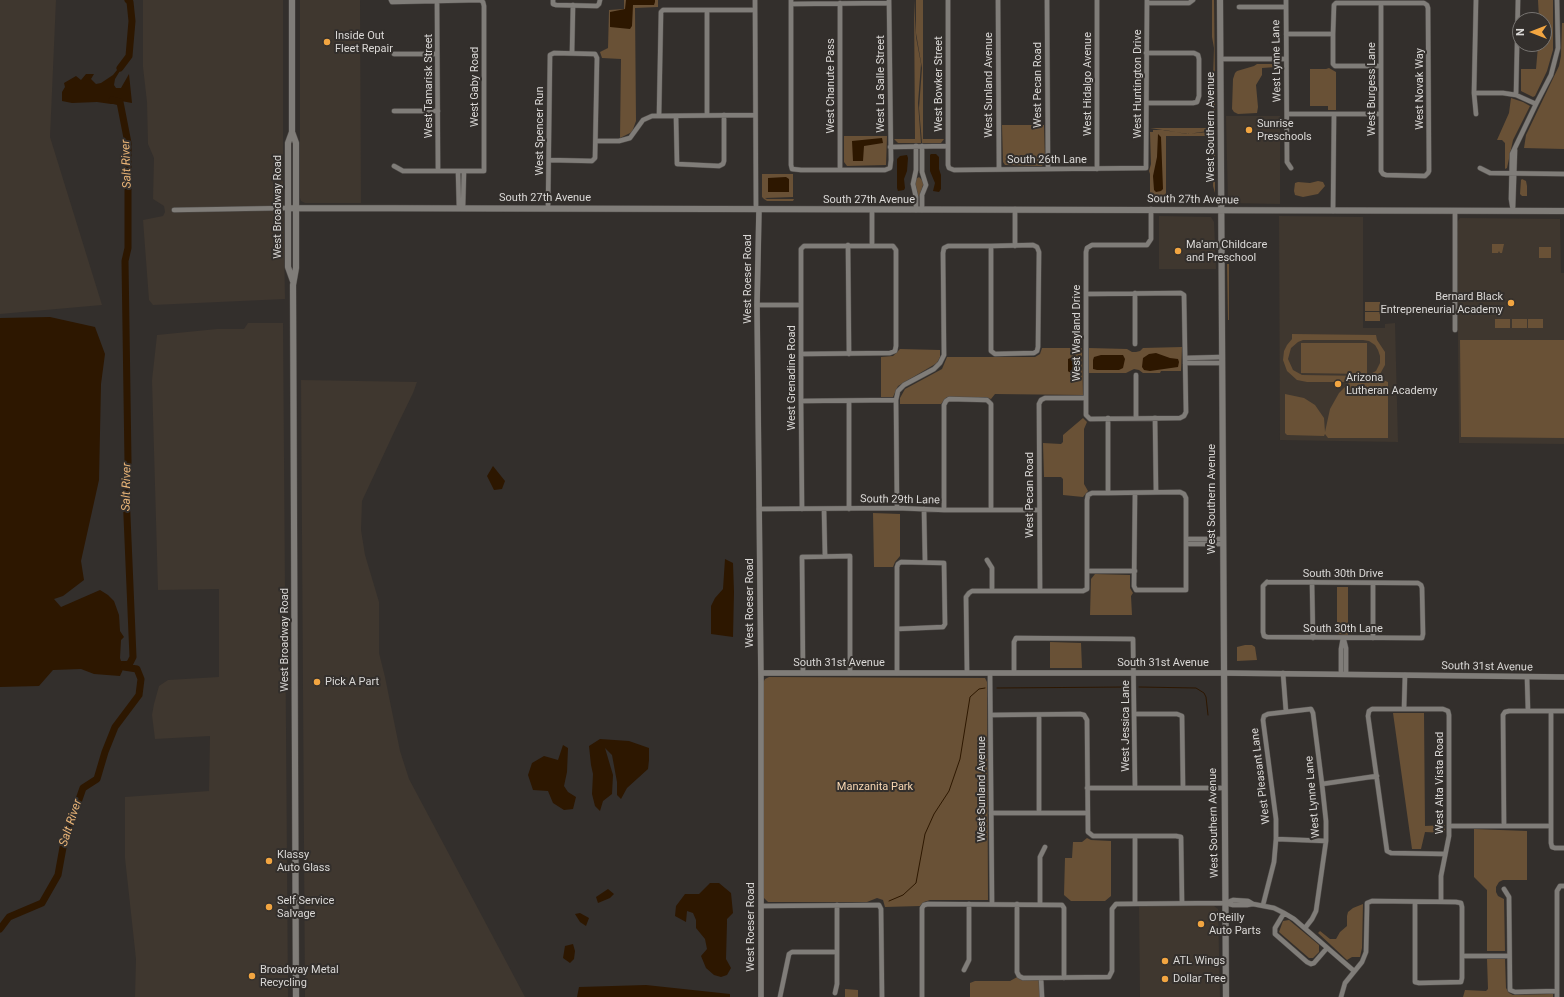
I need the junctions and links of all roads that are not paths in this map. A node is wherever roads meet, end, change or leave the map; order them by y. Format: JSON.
{"nodes":[{"id":1,"x":292,"y":0,"type":"edge"},
{"id":2,"x":461,"y":0,"type":"edge"},
{"id":3,"x":755,"y":0,"type":"edge"},
{"id":4,"x":948,"y":0,"type":"edge"},
{"id":5,"x":998,"y":0,"type":"edge"},
{"id":6,"x":1047,"y":0,"type":"edge"},
{"id":7,"x":1097,"y":0,"type":"edge"},
{"id":8,"x":1193,"y":0,"type":"edge"},
{"id":9,"x":1220,"y":0,"type":"edge"},
{"id":10,"x":1286,"y":0,"type":"edge"},
{"id":11,"x":1476,"y":0,"type":"edge"},
{"id":12,"x":1518,"y":0,"type":"edge"},
{"id":13,"x":1557,"y":0,"type":"edge"},
{"id":14,"x":391,"y":1,"type":"edge"},
{"id":15,"x":437,"y":1,"type":"edge"},
{"id":16,"x":553,"y":2,"type":"edge"},
{"id":17,"x":599,"y":2,"type":"edge"},
{"id":18,"x":791,"y":2,"type":"edge"},
{"id":19,"x":890,"y":2,"type":"edge"},
{"id":20,"x":1147,"y":2,"type":"edge"},
{"id":21,"x":840,"y":3,"type":"junction"},
{"id":22,"x":1381,"y":3,"type":"junction"},
{"id":23,"x":573,"y":6,"type":"junction"},
{"id":24,"x":1286,"y":7,"type":"junction"},
{"id":25,"x":1238,"y":8,"type":"dead end"},
{"id":26,"x":707,"y":10,"type":"junction"},
{"id":27,"x":755,"y":10,"type":"junction"},
{"id":28,"x":1557,"y":18,"type":"junction"},
{"id":29,"x":1564,"y":18,"type":"edge"},
{"id":30,"x":1286,"y":34,"type":"junction"},
{"id":31,"x":1333,"y":34,"type":"junction"},
{"id":32,"x":572,"y":53,"type":"junction"},
{"id":33,"x":1146,"y":53,"type":"junction"},
{"id":34,"x":394,"y":54,"type":"dead end"},
{"id":35,"x":438,"y":54,"type":"junction"},
{"id":36,"x":1220,"y":59,"type":"junction"},
{"id":37,"x":1286,"y":59,"type":"junction"},
{"id":38,"x":1380,"y":66,"type":"junction"},
{"id":39,"x":1474,"y":93,"type":"junction"},
{"id":40,"x":1516,"y":95,"type":"junction"},
{"id":41,"x":1147,"y":103,"type":"junction"},
{"id":42,"x":1536,"y":104,"type":"junction"},
{"id":43,"x":394,"y":110,"type":"dead end"},
{"id":44,"x":438,"y":111,"type":"junction"},
{"id":45,"x":1287,"y":114,"type":"junction"},
{"id":46,"x":1334,"y":114,"type":"junction"},
{"id":47,"x":1381,"y":114,"type":"junction"},
{"id":48,"x":1476,"y":114,"type":"dead end"},
{"id":49,"x":707,"y":115,"type":"junction"},
{"id":50,"x":724,"y":115,"type":"junction"},
{"id":51,"x":755,"y":115,"type":"junction"},
{"id":52,"x":659,"y":116,"type":"junction"},
{"id":53,"x":676,"y":116,"type":"junction"},
{"id":54,"x":292,"y":132,"type":"junction"},
{"id":55,"x":596,"y":141,"type":"junction"},
{"id":56,"x":916,"y":146,"type":"junction"},
{"id":57,"x":922,"y":146,"type":"junction"},
{"id":58,"x":948,"y":146,"type":"junction"},
{"id":59,"x":890,"y":147,"type":"junction"},
{"id":60,"x":549,"y":160,"type":"junction"},
{"id":61,"x":394,"y":166,"type":"dead end"},
{"id":62,"x":949,"y":168,"type":"joint"},
{"id":63,"x":1146,"y":168,"type":"joint"},
{"id":64,"x":1291,"y":168,"type":"dead end"},
{"id":65,"x":1480,"y":168,"type":"dead end"},
{"id":66,"x":840,"y":169,"type":"junction"},
{"id":67,"x":999,"y":169,"type":"junction"},
{"id":68,"x":1048,"y":169,"type":"junction"},
{"id":69,"x":1097,"y":169,"type":"junction"},
{"id":70,"x":438,"y":171,"type":"junction"},
{"id":71,"x":461,"y":171,"type":"junction"},
{"id":72,"x":1383,"y":174,"type":"joint"},
{"id":73,"x":1513,"y":174,"type":"junction"},
{"id":74,"x":1564,"y":174,"type":"edge"},
{"id":75,"x":288,"y":208,"type":"junction"},
{"id":76,"x":296,"y":208,"type":"junction"},
{"id":77,"x":461,"y":208,"type":"junction"},
{"id":78,"x":548,"y":208,"type":"junction"},
{"id":79,"x":757,"y":209,"type":"junction"},
{"id":80,"x":1015,"y":209,"type":"junction"},
{"id":81,"x":1151,"y":209,"type":"junction"},
{"id":82,"x":174,"y":210,"type":"dead end"},
{"id":83,"x":872,"y":210,"type":"junction"},
{"id":84,"x":919,"y":210,"type":"junction"},
{"id":85,"x":1221,"y":210,"type":"junction"},
{"id":86,"x":1333,"y":211,"type":"junction"},
{"id":87,"x":1513,"y":211,"type":"junction"},
{"id":88,"x":1564,"y":211,"type":"edge"},
{"id":89,"x":1455,"y":212,"type":"junction"},
{"id":90,"x":848,"y":245,"type":"junction"},
{"id":91,"x":872,"y":245,"type":"junction"},
{"id":92,"x":991,"y":246,"type":"junction"},
{"id":93,"x":1015,"y":246,"type":"junction"},
{"id":94,"x":293,"y":282,"type":"junction"},
{"id":95,"x":1135,"y":293,"type":"junction"},
{"id":96,"x":1086,"y":294,"type":"junction"},
{"id":97,"x":758,"y":305,"type":"junction"},
{"id":98,"x":801,"y":305,"type":"junction"},
{"id":99,"x":1456,"y":330,"type":"dead end"},
{"id":100,"x":1135,"y":344,"type":"dead end"},
{"id":101,"x":801,"y":354,"type":"junction"},
{"id":102,"x":849,"y":354,"type":"junction"},
{"id":103,"x":1185,"y":360,"type":"junction"},
{"id":104,"x":1222,"y":360,"type":"junction"},
{"id":105,"x":1136,"y":375,"type":"dead end"},
{"id":106,"x":1086,"y":398,"type":"junction"},
{"id":107,"x":896,"y":400,"type":"junction"},
{"id":108,"x":801,"y":401,"type":"junction"},
{"id":109,"x":849,"y":401,"type":"junction"},
{"id":110,"x":1108,"y":418,"type":"junction"},
{"id":111,"x":1136,"y":418,"type":"junction"},
{"id":112,"x":1155,"y":418,"type":"junction"},
{"id":113,"x":1156,"y":492,"type":"junction"},
{"id":114,"x":1108,"y":493,"type":"junction"},
{"id":115,"x":1135,"y":493,"type":"junction"},
{"id":116,"x":897,"y":508,"type":"junction"},
{"id":117,"x":760,"y":509,"type":"junction"},
{"id":118,"x":802,"y":509,"type":"junction"},
{"id":119,"x":824,"y":509,"type":"junction"},
{"id":120,"x":849,"y":509,"type":"junction"},
{"id":121,"x":924,"y":509,"type":"junction"},
{"id":122,"x":944,"y":510,"type":"junction"},
{"id":123,"x":992,"y":510,"type":"junction"},
{"id":124,"x":1039,"y":510,"type":"junction"},
{"id":125,"x":1186,"y":539,"type":"junction"},
{"id":126,"x":1222,"y":541,"type":"junction"},
{"id":127,"x":1186,"y":544,"type":"junction"},
{"id":128,"x":825,"y":556,"type":"junction"},
{"id":129,"x":987,"y":560,"type":"dead end"},
{"id":130,"x":924,"y":562,"type":"junction"},
{"id":131,"x":1087,"y":571,"type":"junction"},
{"id":132,"x":1134,"y":571,"type":"junction"},
{"id":133,"x":1312,"y":582,"type":"junction"},
{"id":134,"x":1372,"y":583,"type":"junction"},
{"id":135,"x":992,"y":591,"type":"junction"},
{"id":136,"x":1040,"y":591,"type":"junction"},
{"id":137,"x":897,"y":629,"type":"junction"},
{"id":138,"x":1264,"y":636,"type":"joint"},
{"id":139,"x":1313,"y":638,"type":"junction"},
{"id":140,"x":1343,"y":638,"type":"junction"},
{"id":141,"x":1373,"y":638,"type":"junction"},
{"id":142,"x":1422,"y":638,"type":"joint"},
{"id":143,"x":761,"y":673,"type":"junction"},
{"id":144,"x":803,"y":673,"type":"junction"},
{"id":145,"x":850,"y":673,"type":"junction"},
{"id":146,"x":898,"y":673,"type":"junction"},
{"id":147,"x":966,"y":673,"type":"junction"},
{"id":148,"x":990,"y":673,"type":"junction"},
{"id":149,"x":1014,"y":673,"type":"junction"},
{"id":150,"x":1134,"y":673,"type":"junction"},
{"id":151,"x":1223,"y":673,"type":"junction"},
{"id":152,"x":1283,"y":673,"type":"junction"},
{"id":153,"x":1343,"y":674,"type":"junction"},
{"id":154,"x":1405,"y":675,"type":"junction"},
{"id":155,"x":1527,"y":677,"type":"junction"},
{"id":156,"x":1564,"y":677,"type":"edge"},
{"id":157,"x":1404,"y":709,"type":"junction"},
{"id":158,"x":1528,"y":711,"type":"junction"},
{"id":159,"x":1551,"y":711,"type":"junction"},
{"id":160,"x":1564,"y":711,"type":"edge"},
{"id":161,"x":1286,"y":712,"type":"junction"},
{"id":162,"x":1134,"y":714,"type":"junction"},
{"id":163,"x":991,"y":715,"type":"junction"},
{"id":164,"x":1039,"y":715,"type":"junction"},
{"id":165,"x":1377,"y":776,"type":"junction"},
{"id":166,"x":1322,"y":784,"type":"junction"},
{"id":167,"x":1086,"y":788,"type":"junction"},
{"id":168,"x":1135,"y":788,"type":"junction"},
{"id":169,"x":1182,"y":788,"type":"junction"},
{"id":170,"x":1224,"y":788,"type":"junction"},
{"id":171,"x":991,"y":813,"type":"junction"},
{"id":172,"x":1039,"y":813,"type":"junction"},
{"id":173,"x":1086,"y":813,"type":"junction"},
{"id":174,"x":1449,"y":826,"type":"junction"},
{"id":175,"x":1504,"y":826,"type":"junction"},
{"id":176,"x":1551,"y":826,"type":"junction"},
{"id":177,"x":1135,"y":836,"type":"junction"},
{"id":178,"x":1276,"y":839,"type":"junction"},
{"id":179,"x":1326,"y":841,"type":"junction"},
{"id":180,"x":1045,"y":847,"type":"dead end"},
{"id":181,"x":1564,"y":848,"type":"edge"},
{"id":182,"x":1445,"y":854,"type":"junction"},
{"id":183,"x":1562,"y":886,"type":"edge"},
{"id":184,"x":1504,"y":888,"type":"dead end"},
{"id":185,"x":1415,"y":902,"type":"junction"},
{"id":186,"x":1441,"y":902,"type":"junction"},
{"id":187,"x":1182,"y":903,"type":"junction"},
{"id":188,"x":1225,"y":903,"type":"junction"},
{"id":189,"x":969,"y":904,"type":"junction"},
{"id":190,"x":992,"y":904,"type":"junction"},
{"id":191,"x":1017,"y":904,"type":"junction"},
{"id":192,"x":1040,"y":904,"type":"junction"},
{"id":193,"x":1135,"y":904,"type":"junction"},
{"id":194,"x":837,"y":905,"type":"junction"},
{"id":195,"x":1263,"y":905,"type":"junction"},
{"id":196,"x":761,"y":906,"type":"junction"},
{"id":197,"x":1284,"y":913,"type":"junction"},
{"id":198,"x":1304,"y":928,"type":"junction"},
{"id":199,"x":1327,"y":948,"type":"junction"},
{"id":200,"x":837,"y":952,"type":"junction"},
{"id":201,"x":1462,"y":956,"type":"junction"},
{"id":202,"x":1509,"y":956,"type":"junction"},
{"id":203,"x":964,"y":970,"type":"dead end"},
{"id":204,"x":1354,"y":971,"type":"junction"},
{"id":205,"x":1041,"y":978,"type":"junction"},
{"id":206,"x":1064,"y":978,"type":"junction"},
{"id":207,"x":835,"y":993,"type":"dead end"},
{"id":208,"x":1557,"y":994,"type":"edge"},
{"id":209,"x":296,"y":997,"type":"edge"},
{"id":210,"x":761,"y":997,"type":"edge"},
{"id":211,"x":780,"y":997,"type":"edge"},
{"id":212,"x":882,"y":997,"type":"edge"},
{"id":213,"x":922,"y":997,"type":"edge"},
{"id":214,"x":1042,"y":997,"type":"edge"},
{"id":215,"x":1226,"y":997,"type":"edge"},
{"id":216,"x":1341,"y":997,"type":"edge"}],
"edges":[{"from":1,"to":54,"type":"main road","name":"West Broadway Road"},
{"from":2,"to":15,"type":"street"},
{"from":2,"to":71,"type":"street","name":"West Gaby Road"},
{"from":3,"to":27,"type":"street","name":"West Roeser Road"},
{"from":4,"to":58,"type":"street","name":"West Bowker Street"},
{"from":5,"to":67,"type":"street","name":"West Sunland Avenue"},
{"from":6,"to":68,"type":"street","name":"West Pecan Road"},
{"from":7,"to":69,"type":"street","name":"West Hidalgo Avenue"},
{"from":8,"to":20,"type":"street"},
{"from":9,"to":36,"type":"main road","name":"West Southern Avenue"},
{"from":10,"to":24,"type":"street","name":"West Lynne Lane"},
{"from":11,"to":39,"type":"street"},
{"from":12,"to":40,"type":"street"},
{"from":13,"to":28,"type":"street"},
{"from":14,"to":15,"type":"street"},
{"from":15,"to":35,"type":"street","name":"West Tamarisk Street"},
{"from":16,"to":23,"type":"street"},
{"from":17,"to":23,"type":"street"},
{"from":18,"to":21,"type":"street"},
{"from":18,"to":66,"type":"street"},
{"from":19,"to":21,"type":"street"},
{"from":19,"to":59,"type":"street","name":"West La Salle Street"},
{"from":20,"to":33,"type":"street","name":"West Huntington Drive"},
{"from":21,"to":66,"type":"street","name":"West Chanute Pass"},
{"from":22,"to":31,"type":"street"},
{"from":22,"to":38,"type":"street","name":"West Burgess Lane"},
{"from":22,"to":72,"type":"street","name":"West Novak Way"},
{"from":23,"to":32,"type":"street"},
{"from":24,"to":25,"type":"street"},
{"from":24,"to":30,"type":"street","name":"West Lynne Lane"},
{"from":26,"to":27,"type":"street"},
{"from":26,"to":49,"type":"street"},
{"from":26,"to":52,"type":"street"},
{"from":27,"to":51,"type":"street","name":"West Roeser Road"},
{"from":28,"to":29,"type":"street"},
{"from":28,"to":42,"type":"street"},
{"from":30,"to":31,"type":"street"},
{"from":30,"to":37,"type":"street","name":"West Lynne Lane"},
{"from":31,"to":38,"type":"street"},
{"from":32,"to":55,"type":"street"},
{"from":32,"to":60,"type":"street","name":"West Spencer Run"},
{"from":33,"to":41,"type":"street","name":"West Huntington Drive"},
{"from":33,"to":41,"type":"street"},
{"from":34,"to":35,"type":"street"},
{"from":35,"to":44,"type":"street","name":"West Tamarisk Street"},
{"from":36,"to":37,"type":"street"},
{"from":36,"to":85,"type":"main road","name":"West Southern Avenue"},
{"from":37,"to":45,"type":"street","name":"West Lynne Lane"},
{"from":38,"to":47,"type":"street","name":"West Burgess Lane"},
{"from":39,"to":40,"type":"street"},
{"from":39,"to":48,"type":"street"},
{"from":40,"to":42,"type":"street"},
{"from":41,"to":63,"type":"street","name":"West Huntington Drive"},
{"from":42,"to":73,"type":"street"},
{"from":43,"to":44,"type":"street"},
{"from":44,"to":70,"type":"street","name":"West Tamarisk Street"},
{"from":45,"to":46,"type":"street"},
{"from":45,"to":64,"type":"street","name":"West Lynne Lane"},
{"from":46,"to":47,"type":"street"},
{"from":46,"to":86,"type":"street"},
{"from":47,"to":72,"type":"street","name":"West Burgess Lane"},
{"from":49,"to":50,"type":"street"},
{"from":49,"to":53,"type":"street"},
{"from":50,"to":51,"type":"street"},
{"from":50,"to":53,"type":"street"},
{"from":51,"to":79,"type":"street","name":"West Roeser Road"},
{"from":52,"to":53,"type":"street"},
{"from":52,"to":55,"type":"street"},
{"from":54,"to":75,"type":"main road","name":"West Broadway Road"},
{"from":54,"to":76,"type":"main road","name":"West Broadway Road"},
{"from":55,"to":60,"type":"street"},
{"from":56,"to":57,"type":"street"},
{"from":56,"to":59,"type":"street"},
{"from":56,"to":84,"type":"street"},
{"from":57,"to":58,"type":"street"},
{"from":57,"to":84,"type":"street"},
{"from":58,"to":62,"type":"street","name":"West Bowker Street"},
{"from":59,"to":66,"type":"street","name":"West La Salle Street"},
{"from":60,"to":78,"type":"street","name":"West Spencer Run"},
{"from":61,"to":70,"type":"street"},
{"from":62,"to":67,"type":"street","name":"South 26th Lane"},
{"from":63,"to":69,"type":"street","name":"South 26th Lane"},
{"from":65,"to":73,"type":"street"},
{"from":67,"to":68,"type":"street","name":"South 26th Lane"},
{"from":68,"to":69,"type":"street","name":"South 26th Lane"},
{"from":70,"to":71,"type":"street"},
{"from":71,"to":77,"type":"street"},
{"from":73,"to":74,"type":"street"},
{"from":73,"to":87,"type":"street"},
{"from":75,"to":76,"type":"main road","name":"South 27th Avenue"},
{"from":75,"to":82,"type":"street","name":"South 27th Avenue"},
{"from":75,"to":94,"type":"main road","name":"West Broadway Road"},
{"from":76,"to":77,"type":"main road","name":"South 27th Avenue"},
{"from":76,"to":94,"type":"main road","name":"West Broadway Road"},
{"from":77,"to":78,"type":"main road","name":"South 27th Avenue"},
{"from":78,"to":79,"type":"main road","name":"South 27th Avenue"},
{"from":79,"to":83,"type":"main road","name":"South 27th Avenue"},
{"from":79,"to":97,"type":"street","name":"West Roeser Road"},
{"from":80,"to":81,"type":"main road","name":"South 27th Avenue"},
{"from":80,"to":84,"type":"main road","name":"South 27th Avenue"},
{"from":80,"to":93,"type":"street"},
{"from":81,"to":85,"type":"main road","name":"South 27th Avenue"},
{"from":81,"to":96,"type":"street","name":"West Wayland Drive"},
{"from":83,"to":84,"type":"main road","name":"South 27th Avenue"},
{"from":83,"to":91,"type":"street"},
{"from":85,"to":86,"type":"main road","name":"South 27th Avenue"},
{"from":85,"to":104,"type":"main road","name":"West Southern Avenue"},
{"from":86,"to":89,"type":"main road","name":"South 27th Avenue"},
{"from":87,"to":88,"type":"main road","name":"South 27th Avenue"},
{"from":87,"to":89,"type":"main road","name":"South 27th Avenue"},
{"from":89,"to":99,"type":"street"},
{"from":90,"to":91,"type":"street"},
{"from":90,"to":98,"type":"street","name":"West Grenadine Road"},
{"from":90,"to":102,"type":"street"},
{"from":91,"to":102,"type":"street"},
{"from":92,"to":93,"type":"street"},
{"from":92,"to":93,"type":"street"},
{"from":92,"to":107,"type":"street"},
{"from":94,"to":209,"type":"main road","name":"West Broadway Road"},
{"from":95,"to":96,"type":"street"},
{"from":95,"to":100,"type":"street"},
{"from":95,"to":103,"type":"street"},
{"from":96,"to":106,"type":"street","name":"West Wayland Drive"},
{"from":97,"to":98,"type":"street"},
{"from":97,"to":117,"type":"street","name":"West Roeser Road"},
{"from":98,"to":101,"type":"street","name":"West Grenadine Road"},
{"from":101,"to":102,"type":"street"},
{"from":101,"to":108,"type":"street","name":"West Grenadine Road"},
{"from":103,"to":104,"type":"street"},
{"from":103,"to":112,"type":"street"},
{"from":104,"to":126,"type":"main road","name":"West Southern Avenue"},
{"from":105,"to":111,"type":"street"},
{"from":106,"to":110,"type":"street","name":"West Wayland Drive"},
{"from":106,"to":124,"type":"street","name":"West Pecan Road"},
{"from":107,"to":109,"type":"street"},
{"from":107,"to":116,"type":"street"},
{"from":108,"to":109,"type":"street"},
{"from":108,"to":118,"type":"street","name":"West Grenadine Road"},
{"from":109,"to":120,"type":"street"},
{"from":110,"to":111,"type":"street"},
{"from":110,"to":114,"type":"street"},
{"from":111,"to":112,"type":"street"},
{"from":112,"to":113,"type":"street"},
{"from":113,"to":115,"type":"street"},
{"from":113,"to":125,"type":"street"},
{"from":114,"to":115,"type":"street"},
{"from":114,"to":131,"type":"street"},
{"from":115,"to":132,"type":"street"},
{"from":116,"to":120,"type":"street","name":"South 29th Lane"},
{"from":116,"to":121,"type":"street","name":"South 29th Lane"},
{"from":117,"to":118,"type":"street","name":"South 29th Lane"},
{"from":117,"to":143,"type":"street","name":"West Roeser Road"},
{"from":118,"to":119,"type":"street","name":"South 29th Lane"},
{"from":119,"to":120,"type":"street","name":"South 29th Lane"},
{"from":119,"to":128,"type":"street"},
{"from":121,"to":122,"type":"street","name":"South 29th Lane"},
{"from":121,"to":130,"type":"street"},
{"from":122,"to":123,"type":"street","name":"South 29th Lane"},
{"from":122,"to":123,"type":"street"},
{"from":123,"to":124,"type":"street","name":"South 29th Lane"},
{"from":124,"to":136,"type":"street","name":"West Pecan Road"},
{"from":125,"to":126,"type":"street"},
{"from":125,"to":127,"type":"street"},
{"from":126,"to":127,"type":"street"},
{"from":126,"to":151,"type":"main road","name":"West Southern Avenue"},
{"from":127,"to":132,"type":"street"},
{"from":128,"to":144,"type":"street"},
{"from":128,"to":145,"type":"street"},
{"from":129,"to":135,"type":"street"},
{"from":130,"to":137,"type":"street"},
{"from":130,"to":137,"type":"street"},
{"from":131,"to":132,"type":"street"},
{"from":131,"to":136,"type":"street"},
{"from":133,"to":134,"type":"street","name":"South 30th Drive"},
{"from":133,"to":138,"type":"street","name":"South 30th Drive"},
{"from":133,"to":139,"type":"street"},
{"from":134,"to":141,"type":"street"},
{"from":134,"to":142,"type":"street","name":"South 30th Drive"},
{"from":135,"to":136,"type":"street"},
{"from":135,"to":147,"type":"street"},
{"from":137,"to":146,"type":"street"},
{"from":138,"to":139,"type":"street","name":"South 30th Lane"},
{"from":139,"to":140,"type":"street","name":"South 30th Lane"},
{"from":140,"to":141,"type":"street","name":"South 30th Lane"},
{"from":140,"to":153,"type":"street"},
{"from":141,"to":142,"type":"street","name":"South 30th Lane"},
{"from":143,"to":144,"type":"street","name":"South 31st Avenue"},
{"from":143,"to":196,"type":"street","name":"West Roeser Road"},
{"from":144,"to":145,"type":"street","name":"South 31st Avenue"},
{"from":145,"to":146,"type":"street","name":"South 31st Avenue"},
{"from":146,"to":147,"type":"street","name":"South 31st Avenue"},
{"from":147,"to":148,"type":"street","name":"South 31st Avenue"},
{"from":148,"to":149,"type":"street","name":"South 31st Avenue"},
{"from":148,"to":163,"type":"street","name":"West Sunland Avenue"},
{"from":149,"to":150,"type":"street","name":"South 31st Avenue"},
{"from":149,"to":150,"type":"street","name":"West Jessica Lane"},
{"from":150,"to":151,"type":"street","name":"South 31st Avenue"},
{"from":150,"to":162,"type":"street","name":"West Jessica Lane"},
{"from":151,"to":152,"type":"street","name":"South 31st Avenue"},
{"from":151,"to":170,"type":"main road","name":"West Southern Avenue"},
{"from":152,"to":153,"type":"street","name":"South 31st Avenue"},
{"from":152,"to":161,"type":"street"},
{"from":153,"to":154,"type":"street","name":"South 31st Avenue"},
{"from":154,"to":155,"type":"street","name":"South 31st Avenue"},
{"from":154,"to":157,"type":"street"},
{"from":155,"to":156,"type":"street","name":"South 31st Avenue"},
{"from":155,"to":158,"type":"street"},
{"from":157,"to":165,"type":"street"},
{"from":157,"to":174,"type":"street","name":"West Alta Vista Road"},
{"from":158,"to":159,"type":"street"},
{"from":158,"to":175,"type":"street"},
{"from":159,"to":160,"type":"street"},
{"from":159,"to":176,"type":"street"},
{"from":161,"to":166,"type":"street","name":"West Lynne Lane"},
{"from":161,"to":178,"type":"street","name":"West Pleasant Lane"},
{"from":162,"to":168,"type":"street","name":"West Jessica Lane"},
{"from":162,"to":169,"type":"street"},
{"from":163,"to":164,"type":"street"},
{"from":163,"to":171,"type":"street","name":"West Sunland Avenue"},
{"from":164,"to":167,"type":"street"},
{"from":164,"to":172,"type":"street"},
{"from":165,"to":166,"type":"street"},
{"from":165,"to":182,"type":"street"},
{"from":166,"to":179,"type":"street","name":"West Lynne Lane"},
{"from":167,"to":168,"type":"street"},
{"from":167,"to":173,"type":"street"},
{"from":168,"to":169,"type":"street"},
{"from":169,"to":170,"type":"street"},
{"from":170,"to":188,"type":"main road","name":"West Southern Avenue"},
{"from":171,"to":172,"type":"street"},
{"from":171,"to":190,"type":"street","name":"West Sunland Avenue"},
{"from":172,"to":173,"type":"street"},
{"from":173,"to":177,"type":"street"},
{"from":174,"to":175,"type":"street"},
{"from":174,"to":182,"type":"street","name":"West Alta Vista Road"},
{"from":175,"to":176,"type":"street"},
{"from":176,"to":181,"type":"street"},
{"from":177,"to":187,"type":"street"},
{"from":177,"to":193,"type":"street"},
{"from":178,"to":179,"type":"street"},
{"from":178,"to":195,"type":"street","name":"West Pleasant Lane"},
{"from":179,"to":198,"type":"street","name":"West Lynne Lane"},
{"from":180,"to":192,"type":"street"},
{"from":182,"to":186,"type":"street","name":"West Alta Vista Road"},
{"from":183,"to":208,"type":"street"},
{"from":184,"to":202,"type":"street"},
{"from":185,"to":186,"type":"street"},
{"from":185,"to":201,"type":"street"},
{"from":185,"to":204,"type":"street"},
{"from":186,"to":201,"type":"street"},
{"from":187,"to":188,"type":"street"},
{"from":187,"to":193,"type":"street"},
{"from":188,"to":195,"type":"street"},
{"from":188,"to":215,"type":"main road","name":"West Southern Avenue"},
{"from":189,"to":190,"type":"street"},
{"from":189,"to":203,"type":"street"},
{"from":189,"to":213,"type":"street"},
{"from":190,"to":191,"type":"street"},
{"from":191,"to":192,"type":"street"},
{"from":191,"to":205,"type":"street"},
{"from":192,"to":206,"type":"street"},
{"from":193,"to":206,"type":"street"},
{"from":194,"to":196,"type":"street"},
{"from":194,"to":200,"type":"street"},
{"from":194,"to":212,"type":"street"},
{"from":195,"to":197,"type":"street"},
{"from":196,"to":210,"type":"street","name":"West Roeser Road"},
{"from":197,"to":198,"type":"street"},
{"from":197,"to":199,"type":"street"},
{"from":198,"to":199,"type":"street"},
{"from":199,"to":204,"type":"street"},
{"from":200,"to":207,"type":"street"},
{"from":200,"to":211,"type":"street"},
{"from":201,"to":202,"type":"street"},
{"from":202,"to":208,"type":"street"},
{"from":204,"to":216,"type":"street"},
{"from":205,"to":206,"type":"street"},
{"from":205,"to":214,"type":"street"}]}
